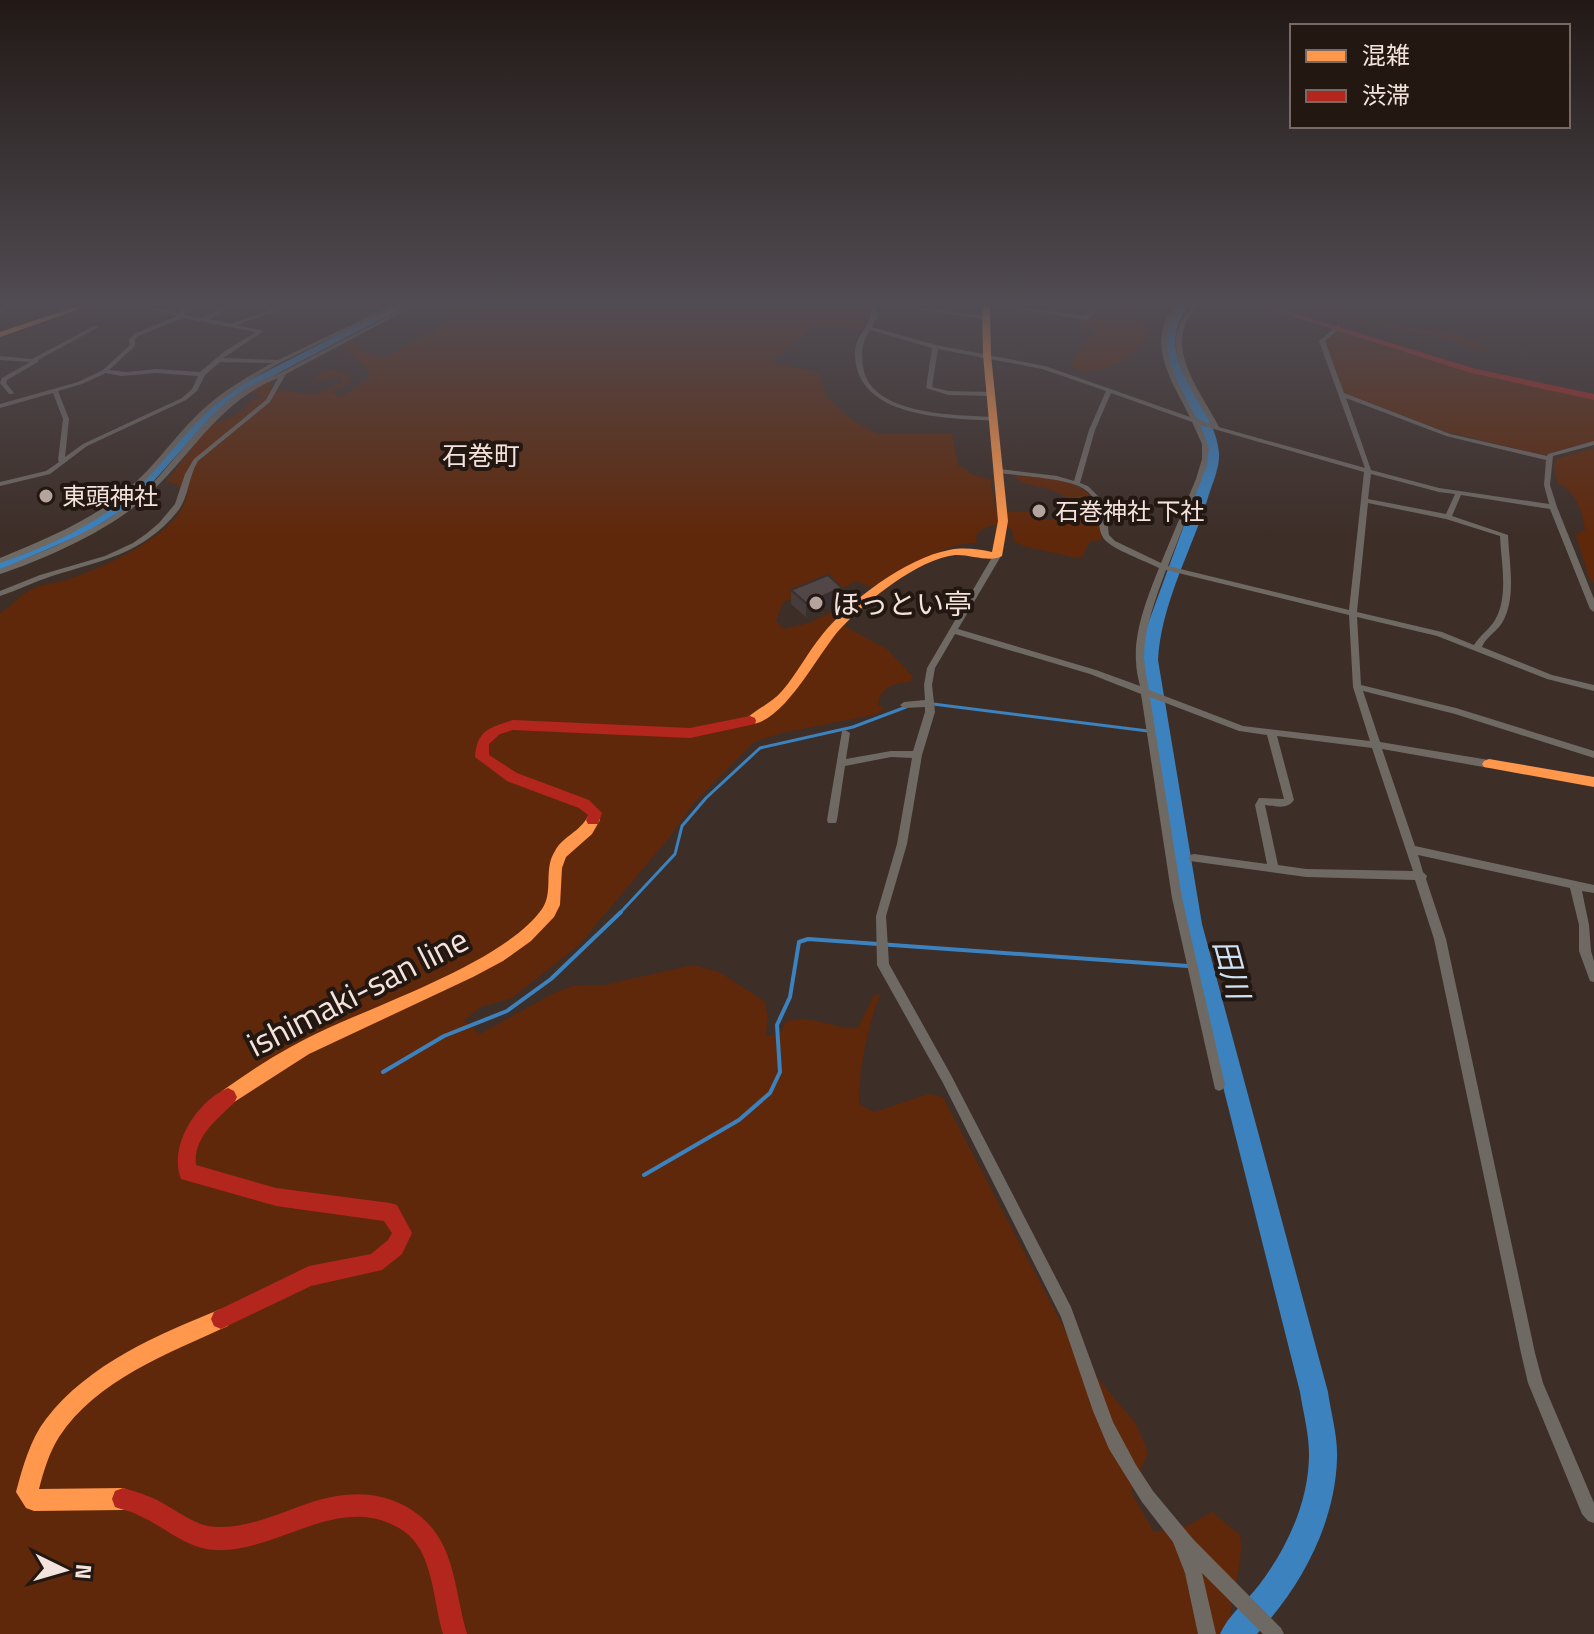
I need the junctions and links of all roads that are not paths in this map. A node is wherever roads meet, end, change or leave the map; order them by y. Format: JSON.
{"nodes":[{"id":1,"x":4,"y":382,"type":"edge"},
{"id":2,"x":79,"y":382,"type":"edge"},
{"id":3,"x":198,"y":382,"type":"edge"},
{"id":4,"x":249,"y":382,"type":"edge"},
{"id":5,"x":264,"y":382,"type":"edge"},
{"id":6,"x":279,"y":382,"type":"edge"},
{"id":7,"x":868,"y":382,"type":"edge"},
{"id":8,"x":930,"y":382,"type":"edge"},
{"id":9,"x":990,"y":382,"type":"edge"},
{"id":10,"x":1083,"y":382,"type":"edge"},
{"id":11,"x":1178,"y":382,"type":"edge"},
{"id":12,"x":1193,"y":382,"type":"edge"},
{"id":13,"x":1336,"y":382,"type":"edge"},
{"id":14,"x":1526,"y":382,"type":"edge"},
{"id":15,"x":56,"y":392,"type":"junction"},
{"id":16,"x":1108,"y":392,"type":"junction"},
{"id":17,"x":11,"y":393,"type":"junction"},
{"id":18,"x":991,"y":394,"type":"junction"},
{"id":19,"x":1340,"y":394,"type":"junction"},
{"id":20,"x":0,"y":395,"type":"edge"},
{"id":21,"x":1594,"y":397,"type":"edge"},
{"id":22,"x":15,"y":401,"type":"junction"},
{"id":23,"x":0,"y":406,"type":"edge"},
{"id":24,"x":994,"y":419,"type":"junction"},
{"id":25,"x":1197,"y":422,"type":"junction"},
{"id":26,"x":1215,"y":428,"type":"junction"},
{"id":27,"x":1594,"y":443,"type":"edge"},
{"id":28,"x":1547,"y":458,"type":"junction"},
{"id":29,"x":65,"y":461,"type":"junction"},
{"id":30,"x":999,"y":471,"type":"junction"},
{"id":31,"x":1367,"y":471,"type":"junction"},
{"id":32,"x":1077,"y":483,"type":"junction"},
{"id":33,"x":0,"y":484,"type":"edge"},
{"id":34,"x":1459,"y":493,"type":"junction"},
{"id":35,"x":1365,"y":500,"type":"junction"},
{"id":36,"x":1553,"y":507,"type":"junction"},
{"id":37,"x":1448,"y":517,"type":"junction"},
{"id":38,"x":997,"y":556,"type":"junction"},
{"id":39,"x":0,"y":561,"type":"edge"},
{"id":40,"x":1166,"y":568,"type":"junction"},
{"id":41,"x":0,"y":572,"type":"edge"},
{"id":42,"x":0,"y":594,"type":"edge"},
{"id":43,"x":1594,"y":609,"type":"edge"},
{"id":44,"x":1353,"y":615,"type":"junction"},
{"id":45,"x":953,"y":630,"type":"junction"},
{"id":46,"x":1477,"y":649,"type":"junction"},
{"id":47,"x":1357,"y":687,"type":"junction"},
{"id":48,"x":1594,"y":688,"type":"edge"},
{"id":49,"x":1146,"y":691,"type":"junction"},
{"id":50,"x":930,"y":703,"type":"junction"},
{"id":51,"x":904,"y":705,"type":"dead end"},
{"id":52,"x":845,"y":733,"type":"dead end"},
{"id":53,"x":1271,"y":733,"type":"junction"},
{"id":54,"x":1376,"y":745,"type":"junction"},
{"id":55,"x":917,"y":755,"type":"junction"},
{"id":56,"x":1594,"y":755,"type":"edge"},
{"id":57,"x":841,"y":763,"type":"junction"},
{"id":58,"x":1489,"y":764,"type":"joint"},
{"id":59,"x":1594,"y":782,"type":"edge"},
{"id":60,"x":832,"y":820,"type":"dead end"},
{"id":61,"x":1412,"y":850,"type":"junction"},
{"id":62,"x":1194,"y":858,"type":"dead end"},
{"id":63,"x":1273,"y":868,"type":"junction"},
{"id":64,"x":1422,"y":876,"type":"junction"},
{"id":65,"x":1575,"y":885,"type":"junction"},
{"id":66,"x":1594,"y":889,"type":"edge"},
{"id":67,"x":1594,"y":977,"type":"edge"},
{"id":68,"x":1219,"y":1085,"type":"dead end"},
{"id":69,"x":1594,"y":1515,"type":"edge"},
{"id":70,"x":1179,"y":1539,"type":"junction"},
{"id":71,"x":455,"y":1634,"type":"edge"},
{"id":72,"x":1207,"y":1634,"type":"edge"},
{"id":73,"x":1274,"y":1634,"type":"edge"}],
"edges":[{"from":1,"to":17,"type":"street"},
{"from":2,"to":15,"type":"street"},
{"from":3,"to":29,"type":"street"},
{"from":4,"to":39,"type":"street"},
{"from":5,"to":41,"type":"street"},
{"from":6,"to":42,"type":"street"},
{"from":7,"to":24,"type":"street"},
{"from":8,"to":18,"type":"street"},
{"from":9,"to":18,"type":"main road"},
{"from":10,"to":16,"type":"street"},
{"from":11,"to":25,"type":"street"},
{"from":12,"to":26,"type":"street"},
{"from":13,"to":19,"type":"street"},
{"from":14,"to":21,"type":"main road"},
{"from":15,"to":22,"type":"street"},
{"from":15,"to":29,"type":"street"},
{"from":16,"to":25,"type":"street"},
{"from":16,"to":32,"type":"street"},
{"from":17,"to":20,"type":"street"},
{"from":17,"to":22,"type":"street"},
{"from":18,"to":24,"type":"main road"},
{"from":19,"to":28,"type":"street"},
{"from":19,"to":31,"type":"street"},
{"from":22,"to":23,"type":"street"},
{"from":24,"to":30,"type":"main road"},
{"from":25,"to":26,"type":"street"},
{"from":25,"to":40,"type":"street"},
{"from":26,"to":31,"type":"street"},
{"from":27,"to":28,"type":"street"},
{"from":28,"to":36,"type":"street"},
{"from":29,"to":33,"type":"street"},
{"from":30,"to":32,"type":"street"},
{"from":30,"to":38,"type":"main road"},
{"from":31,"to":34,"type":"street"},
{"from":31,"to":35,"type":"street"},
{"from":32,"to":40,"type":"street"},
{"from":34,"to":36,"type":"street"},
{"from":34,"to":37,"type":"street"},
{"from":35,"to":37,"type":"street"},
{"from":35,"to":44,"type":"street"},
{"from":36,"to":43,"type":"street"},
{"from":37,"to":46,"type":"street"},
{"from":38,"to":45,"type":"street"},
{"from":38,"to":71,"type":"main road","name":"ishimaki-san line"},
{"from":40,"to":44,"type":"street"},
{"from":40,"to":49,"type":"street"},
{"from":44,"to":46,"type":"street"},
{"from":44,"to":47,"type":"street"},
{"from":45,"to":49,"type":"street"},
{"from":45,"to":50,"type":"street"},
{"from":46,"to":48,"type":"street"},
{"from":47,"to":54,"type":"street"},
{"from":47,"to":56,"type":"street"},
{"from":49,"to":53,"type":"street"},
{"from":49,"to":68,"type":"street"},
{"from":50,"to":51,"type":"street"},
{"from":50,"to":55,"type":"street"},
{"from":52,"to":57,"type":"street"},
{"from":53,"to":54,"type":"street"},
{"from":53,"to":63,"type":"street"},
{"from":54,"to":58,"type":"street"},
{"from":54,"to":61,"type":"street"},
{"from":55,"to":57,"type":"street"},
{"from":55,"to":70,"type":"street"},
{"from":57,"to":60,"type":"street"},
{"from":58,"to":59,"type":"main road"},
{"from":61,"to":64,"type":"street"},
{"from":61,"to":65,"type":"street"},
{"from":62,"to":63,"type":"street"},
{"from":63,"to":64,"type":"street"},
{"from":64,"to":69,"type":"street"},
{"from":65,"to":66,"type":"street"},
{"from":65,"to":67,"type":"street"},
{"from":70,"to":72,"type":"street"},
{"from":70,"to":73,"type":"street"}]}
